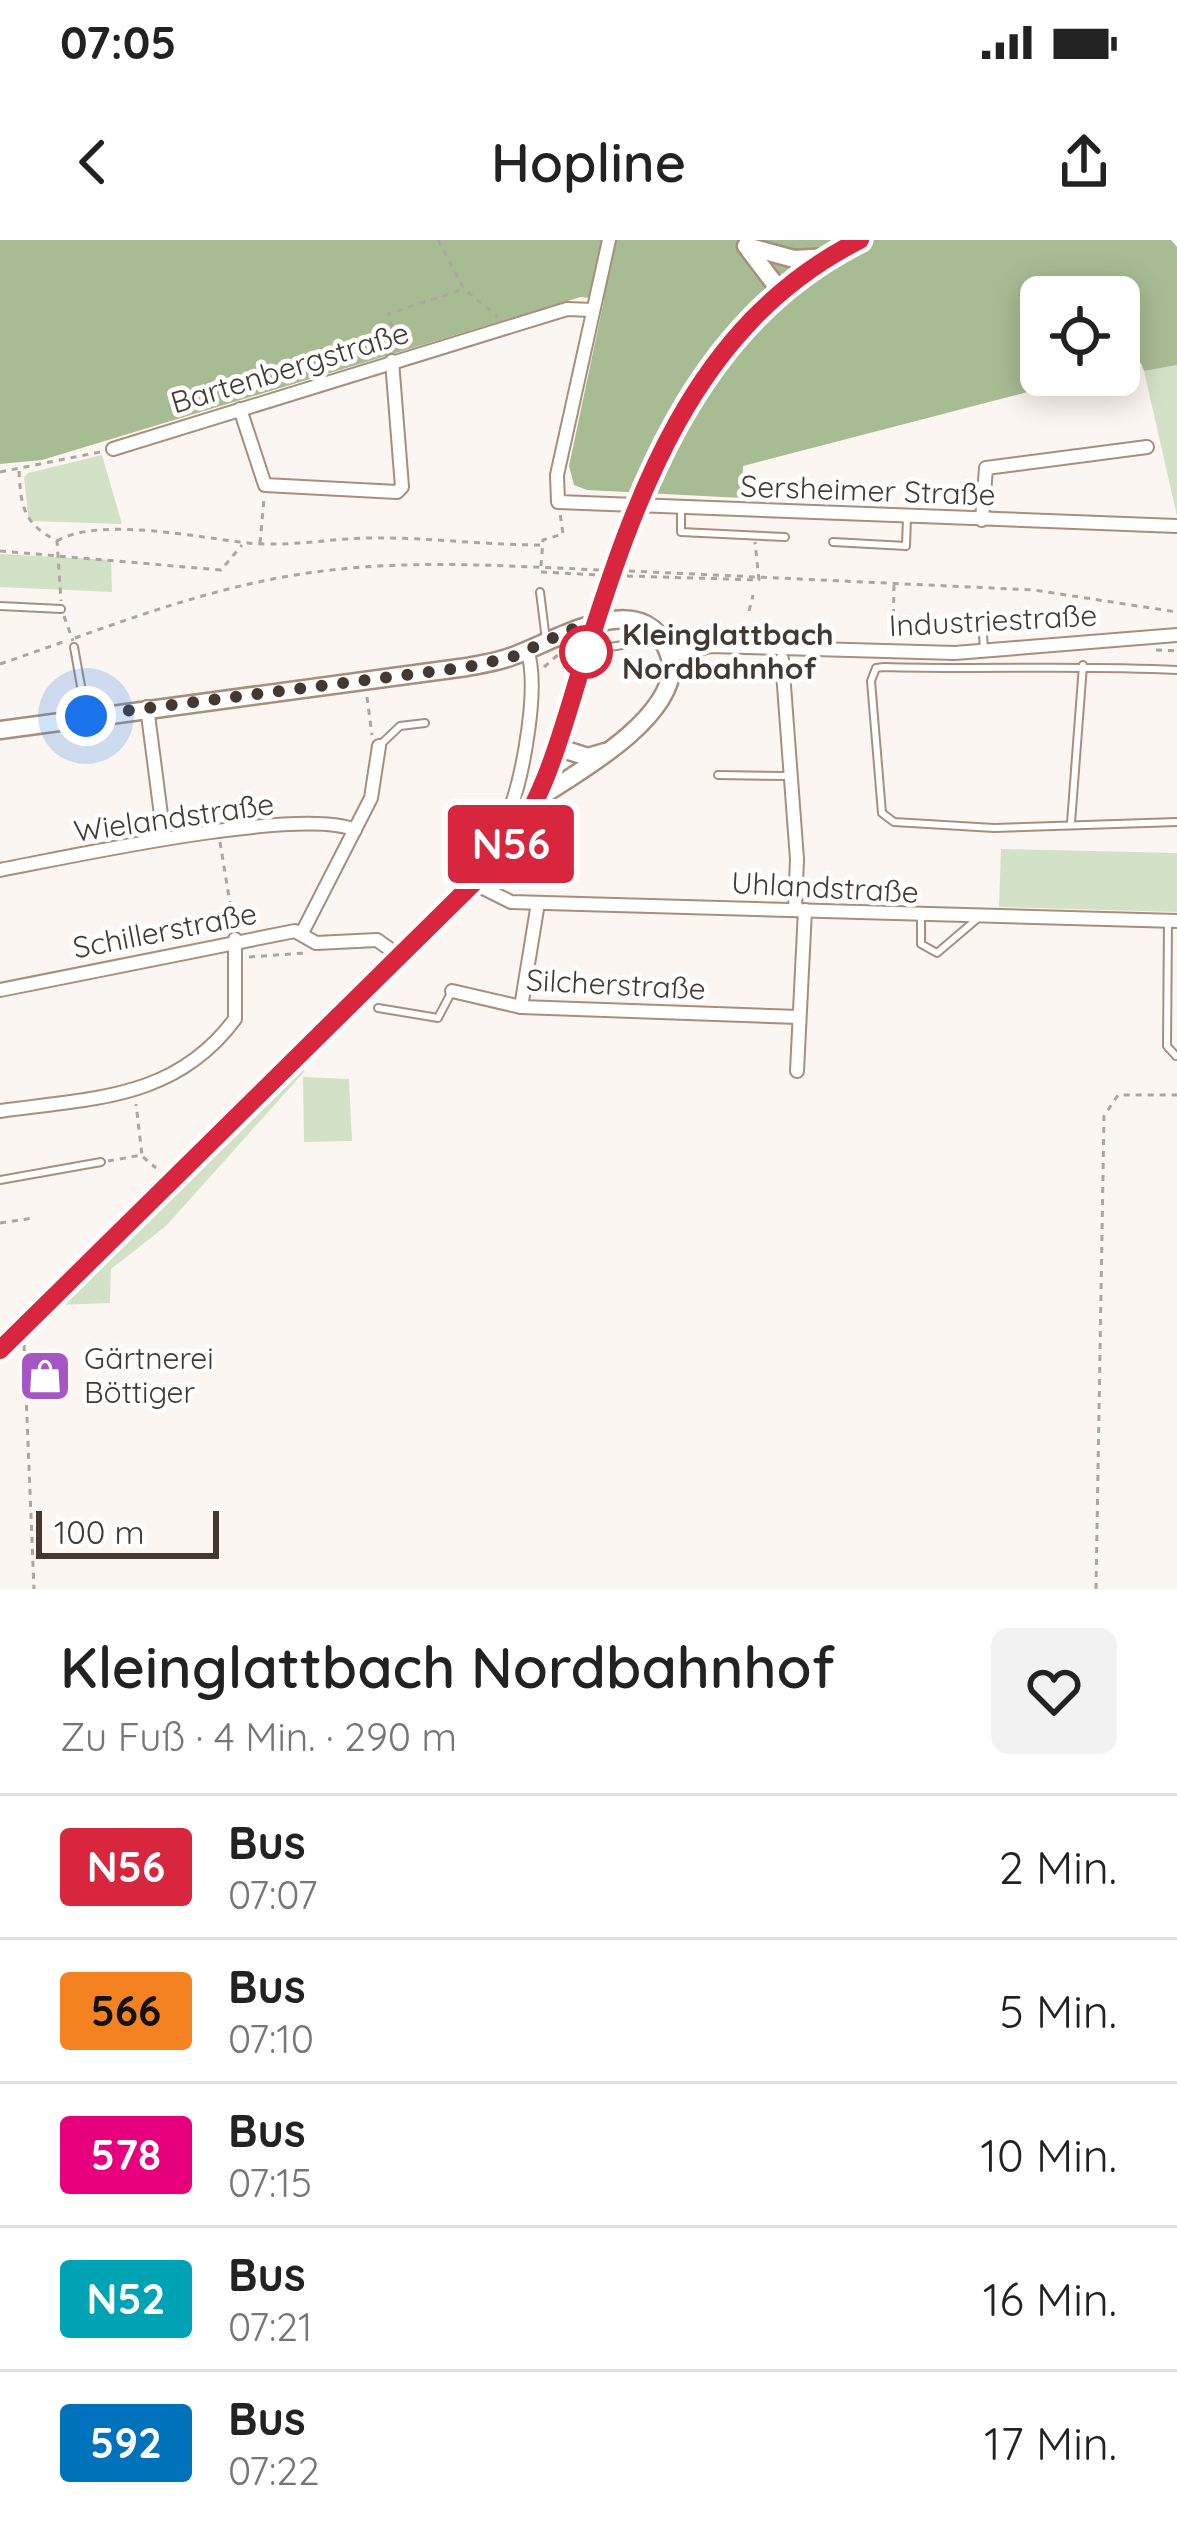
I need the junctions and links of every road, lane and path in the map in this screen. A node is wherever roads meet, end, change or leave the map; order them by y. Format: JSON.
{"nodes":[{"id":1,"x":438,"y":240,"type":"edge"},
{"id":2,"x":609,"y":240,"type":"edge"},
{"id":3,"x":860,"y":240,"type":"edge"},
{"id":4,"x":744,"y":243,"type":"edge"},
{"id":5,"x":831,"y":256,"type":"junction"},
{"id":6,"x":464,"y":289,"type":"junction"},
{"id":7,"x":781,"y":292,"type":"junction"},
{"id":8,"x":593,"y":310,"type":"junction"},
{"id":9,"x":506,"y":328,"type":"junction"},
{"id":10,"x":397,"y":360,"type":"junction"},
{"id":11,"x":240,"y":409,"type":"junction"},
{"id":12,"x":1147,"y":448,"type":"dead end"},
{"id":13,"x":113,"y":449,"type":"joint"},
{"id":14,"x":20,"y":471,"type":"junction"},
{"id":15,"x":0,"y":472,"type":"edge"},
{"id":16,"x":265,"y":485,"type":"junction"},
{"id":17,"x":558,"y":502,"type":"junction"},
{"id":18,"x":681,"y":507,"type":"junction"},
{"id":19,"x":908,"y":517,"type":"junction"},
{"id":20,"x":982,"y":520,"type":"junction"},
{"id":21,"x":1177,"y":526,"type":"edge"},
{"id":22,"x":754,"y":536,"type":"junction"},
{"id":23,"x":785,"y":537,"type":"dead end"},
{"id":24,"x":57,"y":541,"type":"junction"},
{"id":25,"x":833,"y":542,"type":"dead end"},
{"id":26,"x":244,"y":543,"type":"junction"},
{"id":27,"x":260,"y":543,"type":"junction"},
{"id":28,"x":542,"y":545,"type":"junction"},
{"id":29,"x":0,"y":551,"type":"edge"},
{"id":30,"x":58,"y":554,"type":"junction"},
{"id":31,"x":541,"y":570,"type":"junction"},
{"id":32,"x":604,"y":570,"type":"dead end"},
{"id":33,"x":626,"y":571,"type":"dead end"},
{"id":34,"x":759,"y":577,"type":"junction"},
{"id":35,"x":752,"y":580,"type":"junction"},
{"id":36,"x":894,"y":583,"type":"junction"},
{"id":37,"x":540,"y":592,"type":"joint"},
{"id":38,"x":0,"y":606,"type":"edge"},
{"id":39,"x":61,"y":609,"type":"junction"},
{"id":40,"x":749,"y":610,"type":"dead end"},
{"id":41,"x":1177,"y":612,"type":"edge"},
{"id":42,"x":893,"y":614,"type":"junction"},
{"id":43,"x":901,"y":614,"type":"dead end"},
{"id":44,"x":982,"y":619,"type":"dead end"},
{"id":45,"x":643,"y":627,"type":"junction"},
{"id":46,"x":574,"y":633,"type":"junction"},
{"id":47,"x":1177,"y":635,"type":"edge"},
{"id":48,"x":546,"y":640,"type":"junction"},
{"id":49,"x":1065,"y":642,"type":"junction"},
{"id":50,"x":74,"y":643,"type":"junction"},
{"id":51,"x":526,"y":650,"type":"junction"},
{"id":52,"x":984,"y":650,"type":"junction"},
{"id":53,"x":893,"y":653,"type":"junction"},
{"id":54,"x":670,"y":656,"type":"junction"},
{"id":55,"x":782,"y":659,"type":"dead end"},
{"id":56,"x":0,"y":664,"type":"edge"},
{"id":57,"x":1066,"y":664,"type":"junction"},
{"id":58,"x":1083,"y":665,"type":"junction"},
{"id":59,"x":1177,"y":670,"type":"edge"},
{"id":60,"x":532,"y":673,"type":"junction"},
{"id":61,"x":712,"y":676,"type":"dead end"},
{"id":62,"x":731,"y":677,"type":"dead end"},
{"id":63,"x":367,"y":699,"type":"dead end"},
{"id":64,"x":147,"y":707,"type":"junction"},
{"id":65,"x":86,"y":716,"type":"junction"},
{"id":66,"x":425,"y":723,"type":"dead end"},
{"id":67,"x":0,"y":730,"type":"edge"},
{"id":68,"x":379,"y":746,"type":"junction"},
{"id":69,"x":556,"y":747,"type":"junction"},
{"id":70,"x":611,"y":748,"type":"junction"},
{"id":71,"x":718,"y":775,"type":"dead end"},
{"id":72,"x":788,"y":776,"type":"junction"},
{"id":73,"x":540,"y":797,"type":"junction"},
{"id":74,"x":510,"y":809,"type":"dead end"},
{"id":75,"x":1177,"y":822,"type":"edge"},
{"id":76,"x":1071,"y":823,"type":"junction"},
{"id":77,"x":355,"y":830,"type":"junction"},
{"id":78,"x":218,"y":835,"type":"junction"},
{"id":79,"x":164,"y":838,"type":"junction"},
{"id":80,"x":0,"y":870,"type":"edge"},
{"id":81,"x":475,"y":884,"type":"junction"},
{"id":82,"x":538,"y":903,"type":"junction"},
{"id":83,"x":800,"y":910,"type":"junction"},
{"id":84,"x":921,"y":917,"type":"junction"},
{"id":85,"x":977,"y":919,"type":"junction"},
{"id":86,"x":1172,"y":921,"type":"edge"},
{"id":87,"x":303,"y":931,"type":"junction"},
{"id":88,"x":236,"y":939,"type":"junction"},
{"id":89,"x":307,"y":953,"type":"dead end"},
{"id":90,"x":401,"y":956,"type":"junction"},
{"id":91,"x":237,"y":959,"type":"junction"},
{"id":92,"x":0,"y":990,"type":"edge"},
{"id":93,"x":452,"y":991,"type":"joint"},
{"id":94,"x":521,"y":1006,"type":"junction"},
{"id":95,"x":378,"y":1008,"type":"dead end"},
{"id":96,"x":800,"y":1017,"type":"junction"},
{"id":97,"x":1176,"y":1056,"type":"edge"},
{"id":98,"x":797,"y":1071,"type":"dead end"},
{"id":99,"x":1177,"y":1095,"type":"edge"},
{"id":100,"x":136,"y":1098,"type":"dead end"},
{"id":101,"x":0,"y":1112,"type":"edge"},
{"id":102,"x":142,"y":1155,"type":"junction"},
{"id":103,"x":100,"y":1162,"type":"joint"},
{"id":104,"x":156,"y":1168,"type":"dead end"},
{"id":105,"x":0,"y":1180,"type":"edge"},
{"id":106,"x":33,"y":1218,"type":"dead end"},
{"id":107,"x":0,"y":1223,"type":"edge"},
{"id":108,"x":16,"y":1334,"type":"junction"},
{"id":109,"x":0,"y":1350,"type":"edge"},
{"id":110,"x":34,"y":1589,"type":"edge"},
{"id":111,"x":1096,"y":1589,"type":"edge"}],
"edges":[{"from":1,"to":6,"type":"path"},
{"from":2,"to":8,"type":"street"},
{"from":3,"to":5,"type":"main road"},
{"from":4,"to":5,"type":"main road"},
{"from":4,"to":7,"type":"main road"},
{"from":5,"to":7,"type":"main road"},
{"from":6,"to":9,"type":"path"},
{"from":6,"to":10,"type":"path"},
{"from":7,"to":69,"type":"main road","bridge":true},
{"from":8,"to":9,"type":"street","name":"Bartenbergstraße"},
{"from":8,"to":17,"type":"street"},
{"from":9,"to":10,"type":"street","name":"Bartenbergstraße"},
{"from":10,"to":11,"type":"street","name":"Bartenbergstraße"},
{"from":10,"to":16,"type":"street"},
{"from":11,"to":13,"type":"street","name":"Bartenbergstraße"},
{"from":11,"to":16,"type":"street"},
{"from":12,"to":20,"type":"street"},
{"from":13,"to":14,"type":"path"},
{"from":14,"to":15,"type":"path"},
{"from":14,"to":24,"type":"path"},
{"from":16,"to":27,"type":"path"},
{"from":17,"to":18,"type":"street","name":"Sersheimer Straße"},
{"from":17,"to":28,"type":"path"},
{"from":18,"to":19,"type":"street","name":"Sersheimer Straße"},
{"from":18,"to":22,"type":"lane"},
{"from":19,"to":20,"type":"street","name":"Sersheimer Straße"},
{"from":19,"to":25,"type":"lane"},
{"from":20,"to":21,"type":"street","name":"Sersheimer Straße"},
{"from":22,"to":23,"type":"lane"},
{"from":22,"to":34,"type":"path"},
{"from":24,"to":26,"type":"path"},
{"from":24,"to":30,"type":"path"},
{"from":26,"to":27,"type":"path"},
{"from":26,"to":30,"type":"path"},
{"from":27,"to":28,"type":"path"},
{"from":28,"to":31,"type":"path"},
{"from":29,"to":30,"type":"path"},
{"from":30,"to":39,"type":"path"},
{"from":31,"to":32,"type":"path"},
{"from":31,"to":35,"type":"path"},
{"from":31,"to":37,"type":"path"},
{"from":31,"to":50,"type":"path"},
{"from":33,"to":34,"type":"path"},
{"from":34,"to":35,"type":"path"},
{"from":34,"to":36,"type":"path"},
{"from":35,"to":40,"type":"path"},
{"from":36,"to":41,"type":"path"},
{"from":36,"to":42,"type":"path"},
{"from":37,"to":48,"type":"lane"},
{"from":38,"to":39,"type":"lane"},
{"from":39,"to":50,"type":"path"},
{"from":42,"to":43,"type":"path"},
{"from":42,"to":53,"type":"path"},
{"from":44,"to":52,"type":"lane"},
{"from":45,"to":46,"type":"main road"},
{"from":45,"to":46,"type":"lane"},
{"from":45,"to":54,"type":"main road"},
{"from":46,"to":48,"type":"main road"},
{"from":46,"to":60,"type":"path"},
{"from":47,"to":49,"type":"street","name":"Industriestraße"},
{"from":48,"to":51,"type":"main road"},
{"from":49,"to":52,"type":"street","name":"Industriestraße"},
{"from":49,"to":57,"type":"lane"},
{"from":50,"to":56,"type":"path"},
{"from":50,"to":65,"type":"lane"},
{"from":51,"to":60,"type":"street"},
{"from":51,"to":64,"type":"main road"},
{"from":52,"to":53,"type":"street","name":"Industriestraße"},
{"from":53,"to":54,"type":"street","name":"Industriestraße"},
{"from":54,"to":70,"type":"main road"},
{"from":55,"to":72,"type":"street"},
{"from":57,"to":58,"type":"lane"},
{"from":57,"to":76,"type":"lane"},
{"from":58,"to":59,"type":"lane"},
{"from":58,"to":76,"type":"lane"},
{"from":60,"to":74,"type":"street"},
{"from":61,"to":62,"type":"path"},
{"from":63,"to":68,"type":"path"},
{"from":64,"to":65,"type":"main road"},
{"from":64,"to":79,"type":"street"},
{"from":65,"to":67,"type":"main road"},
{"from":66,"to":68,"type":"lane"},
{"from":68,"to":77,"type":"street"},
{"from":69,"to":70,"type":"main road"},
{"from":69,"to":73,"type":"main road"},
{"from":70,"to":73,"type":"main road"},
{"from":71,"to":72,"type":"lane"},
{"from":72,"to":83,"type":"street"},
{"from":73,"to":81,"type":"main road"},
{"from":75,"to":76,"type":"lane"},
{"from":77,"to":78,"type":"street","name":"Wielandstraße"},
{"from":77,"to":87,"type":"street"},
{"from":78,"to":79,"type":"street","name":"Wielandstraße"},
{"from":78,"to":88,"type":"path"},
{"from":79,"to":80,"type":"street","name":"Wielandstraße"},
{"from":81,"to":82,"type":"street","name":"Uhlandstraße"},
{"from":81,"to":90,"type":"main road"},
{"from":82,"to":83,"type":"street","name":"Uhlandstraße"},
{"from":82,"to":94,"type":"street"},
{"from":83,"to":84,"type":"street","name":"Uhlandstraße"},
{"from":83,"to":96,"type":"street"},
{"from":84,"to":85,"type":"street","name":"Uhlandstraße"},
{"from":84,"to":85,"type":"lane"},
{"from":85,"to":86,"type":"street","name":"Uhlandstraße"},
{"from":86,"to":97,"type":"lane"},
{"from":87,"to":88,"type":"street","name":"Schillerstraße"},
{"from":87,"to":90,"type":"street","name":"Schillerstraße"},
{"from":88,"to":91,"type":"street"},
{"from":88,"to":92,"type":"street","name":"Schillerstraße"},
{"from":89,"to":91,"type":"path"},
{"from":90,"to":108,"type":"main road"},
{"from":91,"to":101,"type":"street"},
{"from":93,"to":94,"type":"street","name":"Silcherstraße"},
{"from":93,"to":95,"type":"lane","name":"Silcherstraße"},
{"from":94,"to":96,"type":"street","name":"Silcherstraße"},
{"from":96,"to":98,"type":"street"},
{"from":99,"to":111,"type":"path"},
{"from":100,"to":102,"type":"path"},
{"from":102,"to":103,"type":"path"},
{"from":102,"to":104,"type":"path"},
{"from":103,"to":105,"type":"lane"},
{"from":106,"to":107,"type":"path"},
{"from":108,"to":109,"type":"main road"},
{"from":108,"to":110,"type":"path"}]}
